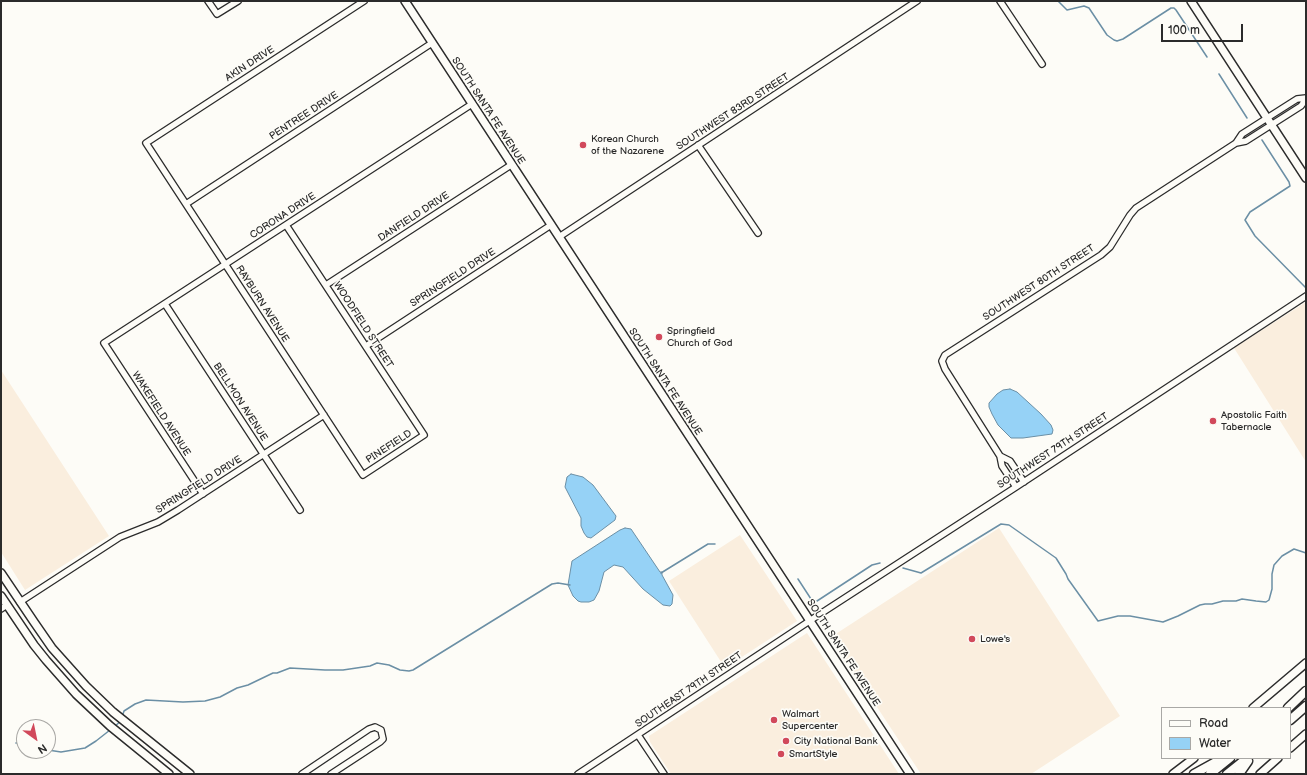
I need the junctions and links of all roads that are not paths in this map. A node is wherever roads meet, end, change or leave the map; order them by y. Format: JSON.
{"nodes":[{"id":1,"x":208,"y":1,"type":"edge"},
{"id":2,"x":238,"y":1,"type":"edge"},
{"id":3,"x":364,"y":1,"type":"edge"},
{"id":4,"x":405,"y":1,"type":"edge"},
{"id":5,"x":917,"y":1,"type":"edge"},
{"id":6,"x":1000,"y":1,"type":"edge"},
{"id":7,"x":1191,"y":1,"type":"edge"},
{"id":8,"x":432,"y":43,"type":"junction"},
{"id":9,"x":1042,"y":64,"type":"dead end"},
{"id":10,"x":1306,"y":98,"type":"edge"},
{"id":11,"x":472,"y":104,"type":"junction"},
{"id":12,"x":1267,"y":118,"type":"junction"},
{"id":13,"x":1272,"y":125,"type":"junction"},
{"id":14,"x":146,"y":142,"type":"joint"},
{"id":15,"x":1236,"y":143,"type":"junction"},
{"id":16,"x":698,"y":145,"type":"junction"},
{"id":17,"x":511,"y":165,"type":"junction"},
{"id":18,"x":1306,"y":178,"type":"edge"},
{"id":19,"x":186,"y":204,"type":"junction"},
{"id":20,"x":286,"y":225,"type":"junction"},
{"id":21,"x":551,"y":225,"type":"junction"},
{"id":22,"x":758,"y":233,"type":"dead end"},
{"id":23,"x":559,"y":237,"type":"junction"},
{"id":24,"x":226,"y":264,"type":"junction"},
{"id":25,"x":326,"y":285,"type":"junction"},
{"id":26,"x":1306,"y":296,"type":"edge"},
{"id":27,"x":165,"y":304,"type":"junction"},
{"id":28,"x":104,"y":344,"type":"joint"},
{"id":29,"x":366,"y":346,"type":"junction"},
{"id":30,"x":324,"y":415,"type":"junction"},
{"id":31,"x":424,"y":435,"type":"joint"},
{"id":32,"x":263,"y":454,"type":"junction"},
{"id":33,"x":1000,"y":456,"type":"junction"},
{"id":34,"x":363,"y":475,"type":"joint"},
{"id":35,"x":1024,"y":482,"type":"junction"},
{"id":36,"x":1016,"y":487,"type":"junction"},
{"id":37,"x":203,"y":494,"type":"junction"},
{"id":38,"x":300,"y":510,"type":"dead end"},
{"id":39,"x":1,"y":573,"type":"edge"},
{"id":40,"x":1,"y":596,"type":"edge"},
{"id":41,"x":20,"y":602,"type":"junction"},
{"id":42,"x":4,"y":607,"type":"edge"},
{"id":43,"x":809,"y":621,"type":"junction"},
{"id":44,"x":1306,"y":663,"type":"edge"},
{"id":45,"x":1306,"y":691,"type":"edge"},
{"id":46,"x":1306,"y":706,"type":"edge"},
{"id":47,"x":1254,"y":707,"type":"edge"},
{"id":48,"x":1289,"y":707,"type":"edge"},
{"id":49,"x":1291,"y":719,"type":"edge"},
{"id":50,"x":1306,"y":734,"type":"edge"},
{"id":51,"x":638,"y":735,"type":"junction"},
{"id":52,"x":1291,"y":747,"type":"edge"},
{"id":53,"x":171,"y":758,"type":"junction"},
{"id":54,"x":1193,"y":759,"type":"edge"},
{"id":55,"x":1221,"y":759,"type":"edge"},
{"id":56,"x":1229,"y":759,"type":"edge"},
{"id":57,"x":1246,"y":759,"type":"edge"},
{"id":58,"x":1249,"y":759,"type":"edge"},
{"id":59,"x":1277,"y":759,"type":"edge"},
{"id":60,"x":163,"y":769,"type":"junction"},
{"id":61,"x":169,"y":774,"type":"edge"},
{"id":62,"x":190,"y":774,"type":"edge"},
{"id":63,"x":302,"y":774,"type":"edge"},
{"id":64,"x":331,"y":774,"type":"edge"},
{"id":65,"x":578,"y":774,"type":"edge"},
{"id":66,"x":664,"y":774,"type":"edge"},
{"id":67,"x":910,"y":774,"type":"edge"},
{"id":68,"x":1174,"y":774,"type":"edge"},
{"id":69,"x":1194,"y":774,"type":"edge"},
{"id":70,"x":1210,"y":774,"type":"edge"},
{"id":71,"x":1228,"y":774,"type":"edge"},
{"id":72,"x":1239,"y":774,"type":"edge"},
{"id":73,"x":1260,"y":774,"type":"edge"}],
"edges":[{"from":1,"to":2,"type":"street"},
{"from":3,"to":14,"type":"street","name":"AKIN DRIVE"},
{"from":4,"to":8,"type":"main road","name":"SOUTH SANTA FE AVENUE"},
{"from":5,"to":16,"type":"street","name":"SOUTHWEST 83RD STREET"},
{"from":6,"to":9,"type":"street"},
{"from":7,"to":12,"type":"main road"},
{"from":8,"to":11,"type":"main road","name":"SOUTH SANTA FE AVENUE"},
{"from":8,"to":19,"type":"street","name":"PENTREE DRIVE"},
{"from":10,"to":12,"type":"street","name":"SOUTHWEST 80TH STREET"},
{"from":10,"to":13,"type":"street","name":"SOUTHWEST 80TH STREET"},
{"from":11,"to":17,"type":"main road","name":"SOUTH SANTA FE AVENUE"},
{"from":11,"to":20,"type":"street","name":"CORONA DRIVE"},
{"from":12,"to":13,"type":"main road"},
{"from":12,"to":15,"type":"street","name":"SOUTHWEST 80TH STREET"},
{"from":13,"to":15,"type":"street","name":"SOUTHWEST 80TH STREET"},
{"from":13,"to":18,"type":"main road"},
{"from":14,"to":19,"type":"street","name":"RAYBURN AVENUE"},
{"from":15,"to":33,"type":"street","name":"SOUTHWEST 80TH STREET"},
{"from":16,"to":22,"type":"street"},
{"from":16,"to":23,"type":"street","name":"SOUTHWEST 83RD STREET"},
{"from":17,"to":21,"type":"main road","name":"SOUTH SANTA FE AVENUE"},
{"from":17,"to":25,"type":"street","name":"DANFIELD DRIVE"},
{"from":19,"to":24,"type":"street","name":"RAYBURN AVENUE"},
{"from":20,"to":24,"type":"street","name":"CORONA DRIVE"},
{"from":20,"to":25,"type":"street","name":"WOODFIELD STREET"},
{"from":21,"to":23,"type":"main road","name":"SOUTH SANTA FE AVENUE"},
{"from":21,"to":29,"type":"street","name":"SPRINGFIELD DRIVE"},
{"from":23,"to":43,"type":"main road","name":"SOUTH SANTA FE AVENUE"},
{"from":24,"to":27,"type":"street","name":"CORONA DRIVE"},
{"from":24,"to":30,"type":"street","name":"RAYBURN AVENUE"},
{"from":25,"to":29,"type":"street","name":"WOODFIELD STREET"},
{"from":26,"to":35,"type":"street","name":"SOUTHWEST 79TH STREET"},
{"from":27,"to":28,"type":"street","name":"CORONA DRIVE"},
{"from":27,"to":32,"type":"street","name":"BELLMON AVENUE"},
{"from":28,"to":37,"type":"street","name":"WAKEFIELD AVENUE"},
{"from":29,"to":31,"type":"street","name":"WOODFIELD STREET"},
{"from":30,"to":32,"type":"street","name":"SPRINGFIELD DRIVE"},
{"from":30,"to":34,"type":"street","name":"RAYBURN AVENUE"},
{"from":31,"to":34,"type":"street","name":"PINEFIELD"},
{"from":32,"to":37,"type":"street","name":"SPRINGFIELD DRIVE"},
{"from":32,"to":38,"type":"street","name":"BELLMON AVENUE"},
{"from":33,"to":35,"type":"street"},
{"from":33,"to":36,"type":"street"},
{"from":35,"to":36,"type":"street","name":"SOUTHWEST 79TH STREET"},
{"from":36,"to":43,"type":"street","name":"SOUTHWEST 79TH STREET"},
{"from":37,"to":41,"type":"street","name":"SPRINGFIELD DRIVE"},
{"from":39,"to":41,"type":"main road"},
{"from":40,"to":42,"type":"main road"},
{"from":41,"to":42,"type":"main road"},
{"from":41,"to":53,"type":"main road"},
{"from":42,"to":60,"type":"main road"},
{"from":43,"to":51,"type":"street","name":"SOUTHEAST 79TH STREET"},
{"from":43,"to":67,"type":"main road","name":"SOUTH SANTA FE AVENUE"},
{"from":44,"to":47,"type":"main road"},
{"from":45,"to":48,"type":"highway"},
{"from":46,"to":49,"type":"highway"},
{"from":50,"to":52,"type":"main road"},
{"from":51,"to":65,"type":"street","name":"SOUTHEAST 79TH STREET"},
{"from":51,"to":66,"type":"street"},
{"from":53,"to":60,"type":"main road"},
{"from":53,"to":62,"type":"main road"},
{"from":54,"to":68,"type":"main road"},
{"from":55,"to":69,"type":"highway"},
{"from":56,"to":70,"type":"highway"},
{"from":57,"to":71,"type":"highway"},
{"from":58,"to":72,"type":"highway"},
{"from":59,"to":73,"type":"main road"},
{"from":60,"to":61,"type":"main road"},
{"from":63,"to":64,"type":"street"}]}
